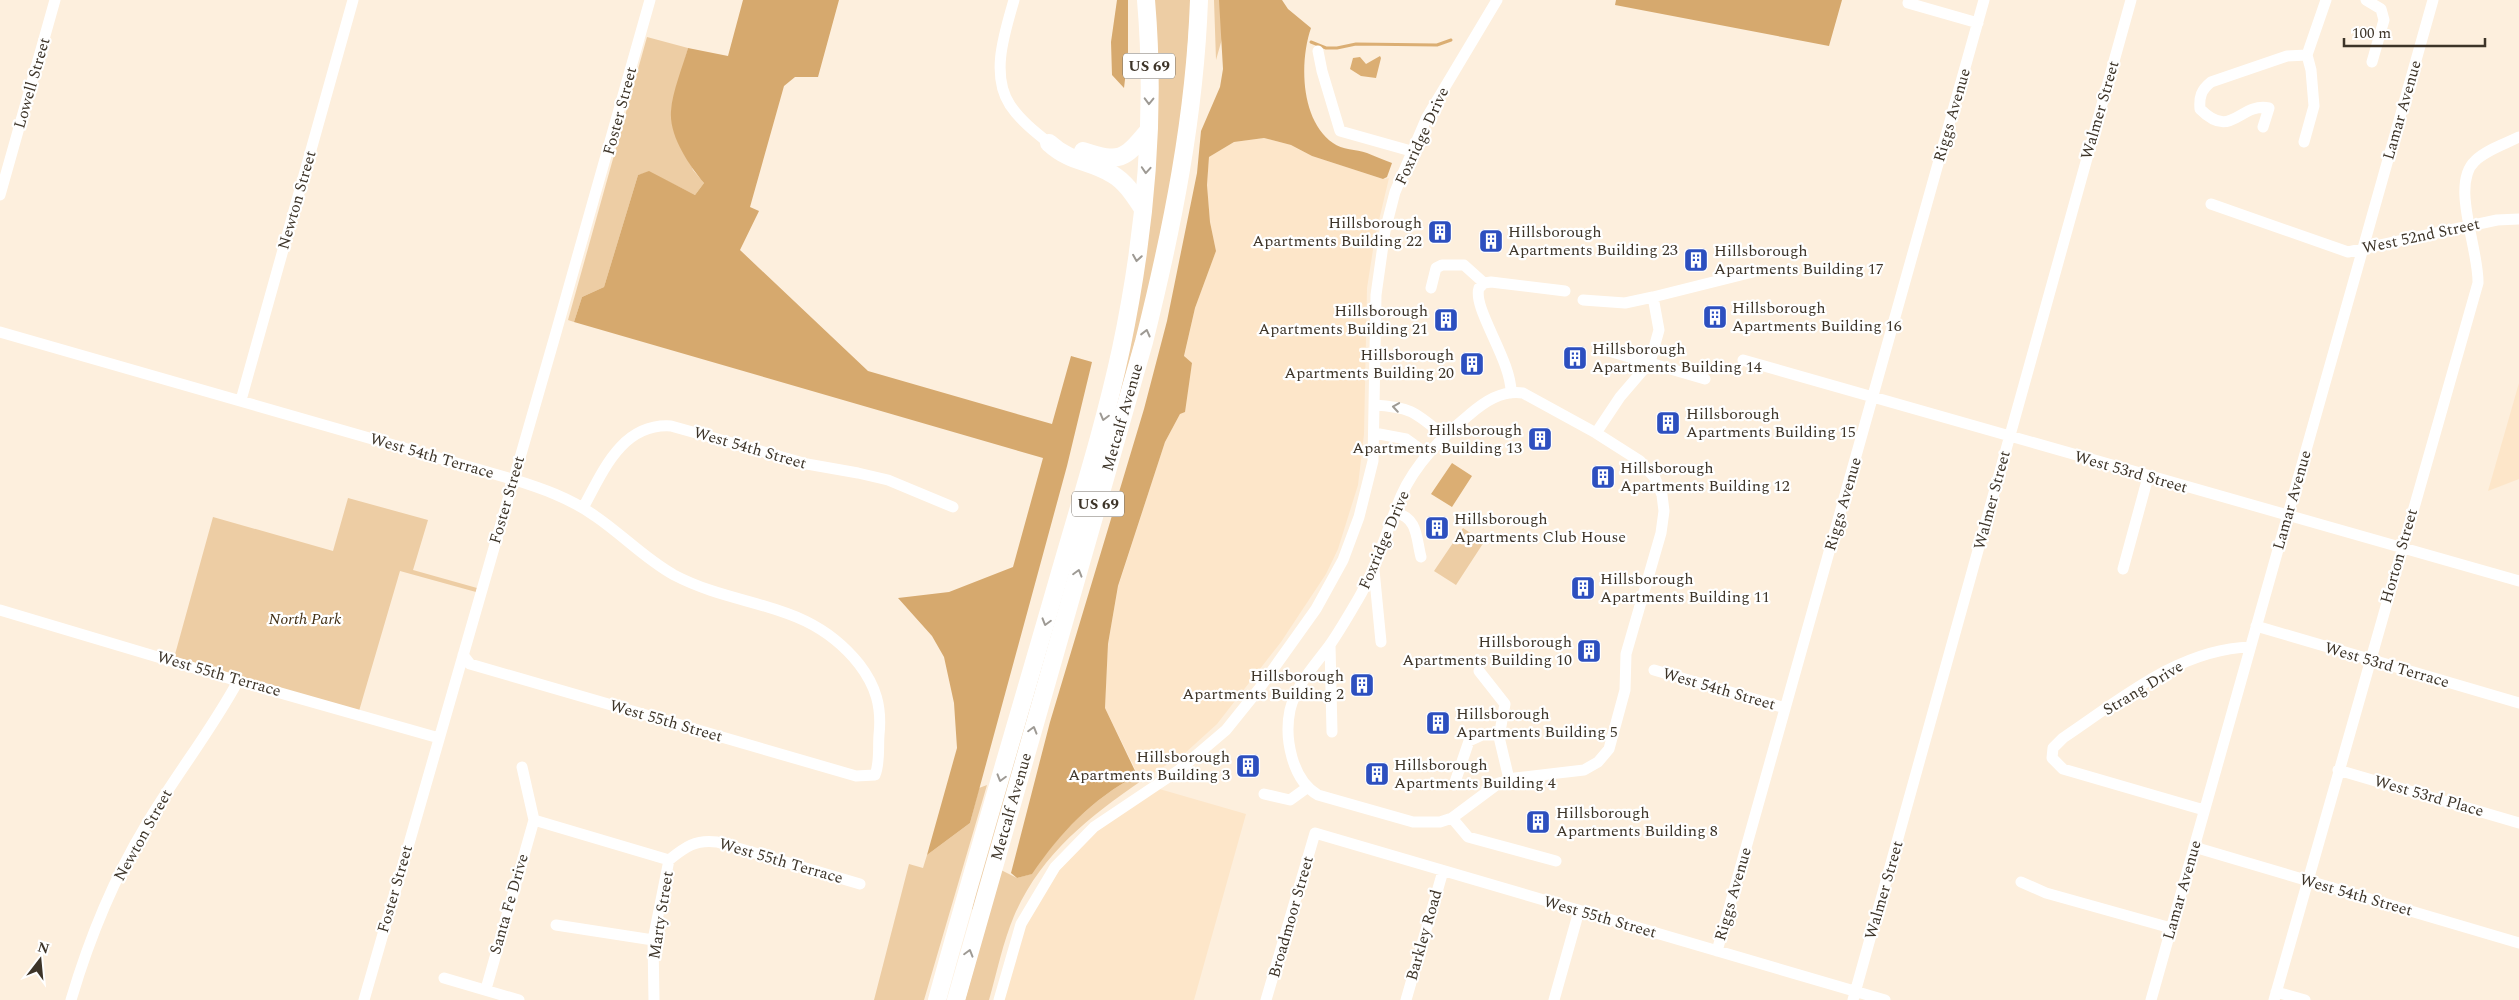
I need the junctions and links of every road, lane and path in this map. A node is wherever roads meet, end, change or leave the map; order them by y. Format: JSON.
{"nodes":[{"id":1,"x":55,"y":0,"type":"edge"},
{"id":2,"x":353,"y":0,"type":"edge"},
{"id":3,"x":650,"y":0,"type":"edge"},
{"id":4,"x":1014,"y":0,"type":"edge"},
{"id":5,"x":1146,"y":0,"type":"edge"},
{"id":6,"x":1199,"y":0,"type":"edge"},
{"id":7,"x":1497,"y":0,"type":"edge"},
{"id":8,"x":1984,"y":0,"type":"edge"},
{"id":9,"x":2131,"y":0,"type":"edge"},
{"id":10,"x":2326,"y":0,"type":"edge"},
{"id":11,"x":2366,"y":0,"type":"edge"},
{"id":12,"x":2433,"y":0,"type":"edge"},
{"id":13,"x":1908,"y":3,"type":"dead end"},
{"id":14,"x":1978,"y":23,"type":"junction"},
{"id":15,"x":1318,"y":51,"type":"dead end"},
{"id":16,"x":2307,"y":55,"type":"junction"},
{"id":17,"x":2372,"y":62,"type":"dead end"},
{"id":18,"x":2263,"y":127,"type":"dead end"},
{"id":19,"x":1148,"y":131,"type":"junction"},
{"id":20,"x":2519,"y":138,"type":"edge"},
{"id":21,"x":2304,"y":142,"type":"dead end"},
{"id":22,"x":1049,"y":143,"type":"junction"},
{"id":23,"x":1411,"y":151,"type":"junction"},
{"id":24,"x":0,"y":195,"type":"edge"},
{"id":25,"x":2212,"y":204,"type":"dead end"},
{"id":26,"x":1143,"y":210,"type":"junction"},
{"id":27,"x":2519,"y":219,"type":"edge"},
{"id":28,"x":2471,"y":226,"type":"junction"},
{"id":29,"x":2362,"y":249,"type":"junction"},
{"id":30,"x":1753,"y":272,"type":"dead end"},
{"id":31,"x":1484,"y":283,"type":"junction"},
{"id":32,"x":1430,"y":288,"type":"dead end"},
{"id":33,"x":1565,"y":291,"type":"dead end"},
{"id":34,"x":1653,"y":297,"type":"junction"},
{"id":35,"x":1583,"y":300,"type":"dead end"},
{"id":36,"x":0,"y":332,"type":"edge"},
{"id":37,"x":1605,"y":350,"type":"dead end"},
{"id":38,"x":1743,"y":360,"type":"dead end"},
{"id":39,"x":1650,"y":362,"type":"junction"},
{"id":40,"x":1705,"y":379,"type":"dead end"},
{"id":41,"x":1511,"y":393,"type":"junction"},
{"id":42,"x":1873,"y":397,"type":"junction"},
{"id":43,"x":241,"y":400,"type":"junction"},
{"id":44,"x":1374,"y":405,"type":"junction"},
{"id":45,"x":1374,"y":433,"type":"junction"},
{"id":46,"x":1596,"y":433,"type":"junction"},
{"id":47,"x":1444,"y":436,"type":"junction"},
{"id":48,"x":2009,"y":437,"type":"junction"},
{"id":49,"x":1427,"y":454,"type":"junction"},
{"id":50,"x":2148,"y":477,"type":"junction"},
{"id":51,"x":512,"y":479,"type":"junction"},
{"id":52,"x":583,"y":508,"type":"junction"},
{"id":53,"x":953,"y":508,"type":"dead end"},
{"id":54,"x":1396,"y":513,"type":"junction"},
{"id":55,"x":2288,"y":516,"type":"junction"},
{"id":56,"x":2402,"y":547,"type":"junction"},
{"id":57,"x":1421,"y":557,"type":"dead end"},
{"id":58,"x":2122,"y":569,"type":"dead end"},
{"id":59,"x":1374,"y":570,"type":"junction"},
{"id":60,"x":2519,"y":581,"type":"edge"},
{"id":61,"x":0,"y":610,"type":"edge"},
{"id":62,"x":2256,"y":626,"type":"junction"},
{"id":63,"x":1381,"y":642,"type":"dead end"},
{"id":64,"x":1330,"y":645,"type":"junction"},
{"id":65,"x":2250,"y":647,"type":"junction"},
{"id":66,"x":464,"y":655,"type":"junction"},
{"id":67,"x":2369,"y":660,"type":"junction"},
{"id":68,"x":1654,"y":670,"type":"dead end"},
{"id":69,"x":1479,"y":671,"type":"dead end"},
{"id":70,"x":238,"y":681,"type":"junction"},
{"id":71,"x":2519,"y":703,"type":"edge"},
{"id":72,"x":1785,"y":708,"type":"junction"},
{"id":73,"x":1332,"y":732,"type":"dead end"},
{"id":74,"x":1498,"y":735,"type":"junction"},
{"id":75,"x":439,"y":738,"type":"junction"},
{"id":76,"x":522,"y":767,"type":"dead end"},
{"id":77,"x":2338,"y":770,"type":"junction"},
{"id":78,"x":875,"y":776,"type":"joint"},
{"id":79,"x":1509,"y":779,"type":"junction"},
{"id":80,"x":1454,"y":785,"type":"dead end"},
{"id":81,"x":1308,"y":786,"type":"junction"},
{"id":82,"x":1264,"y":794,"type":"dead end"},
{"id":83,"x":2204,"y":810,"type":"junction"},
{"id":84,"x":1452,"y":818,"type":"junction"},
{"id":85,"x":534,"y":820,"type":"junction"},
{"id":86,"x":2519,"y":823,"type":"edge"},
{"id":87,"x":1315,"y":833,"type":"joint"},
{"id":88,"x":2194,"y":847,"type":"junction"},
{"id":89,"x":669,"y":860,"type":"junction"},
{"id":90,"x":1556,"y":861,"type":"dead end"},
{"id":91,"x":1443,"y":871,"type":"junction"},
{"id":92,"x":2307,"y":881,"type":"junction"},
{"id":93,"x":2021,"y":882,"type":"dead end"},
{"id":94,"x":860,"y":884,"type":"dead end"},
{"id":95,"x":1579,"y":911,"type":"junction"},
{"id":96,"x":556,"y":925,"type":"dead end"},
{"id":97,"x":2171,"y":928,"type":"junction"},
{"id":98,"x":653,"y":940,"type":"junction"},
{"id":99,"x":2519,"y":942,"type":"edge"},
{"id":100,"x":1717,"y":951,"type":"junction"},
{"id":101,"x":949,"y":956,"type":"junction"},
{"id":102,"x":444,"y":978,"type":"dead end"},
{"id":103,"x":486,"y":989,"type":"junction"},
{"id":104,"x":1854,"y":996,"type":"edge"},
{"id":105,"x":2275,"y":996,"type":"edge"},
{"id":106,"x":71,"y":1000,"type":"edge"},
{"id":107,"x":364,"y":1000,"type":"edge"},
{"id":108,"x":518,"y":1000,"type":"edge"},
{"id":109,"x":654,"y":1000,"type":"edge"},
{"id":110,"x":937,"y":1000,"type":"edge"},
{"id":111,"x":943,"y":1000,"type":"edge"},
{"id":112,"x":956,"y":1000,"type":"edge"},
{"id":113,"x":998,"y":1000,"type":"edge"},
{"id":114,"x":1266,"y":1000,"type":"edge"},
{"id":115,"x":1406,"y":1000,"type":"edge"},
{"id":116,"x":1554,"y":1000,"type":"edge"},
{"id":117,"x":1885,"y":1000,"type":"edge"},
{"id":118,"x":2151,"y":1000,"type":"edge"},
{"id":119,"x":2305,"y":1000,"type":"edge"}],
"edges":[{"from":1,"to":24,"type":"street","name":"Lowell Street"},
{"from":2,"to":43,"type":"street","name":"Newton Street"},
{"from":3,"to":51,"type":"street","name":"Foster Street"},
{"from":4,"to":22,"type":"street"},
{"from":5,"to":19,"type":"highway","name":"Metcalf Avenue","number":"US 69","one_way":true},
{"from":112,"to":6,"type":"highway","name":"Metcalf Avenue","number":"US 69","one_way":true},
{"from":7,"to":23,"type":"street","name":"Foxridge Drive"},
{"from":8,"to":14,"type":"street","name":"Riggs Avenue"},
{"from":9,"to":48,"type":"street","name":"Walmer Street"},
{"from":10,"to":16,"type":"street"},
{"from":11,"to":17,"type":"street"},
{"from":12,"to":29,"type":"street","name":"Lamar Avenue"},
{"from":13,"to":14,"type":"street"},
{"from":14,"to":42,"type":"street","name":"Riggs Avenue"},
{"from":15,"to":23,"type":"street"},
{"from":16,"to":18,"type":"street"},
{"from":16,"to":21,"type":"street"},
{"from":19,"to":22,"type":"highway"},
{"from":19,"to":26,"type":"highway","name":"Metcalf Avenue","number":"US 69","one_way":true},
{"from":20,"to":28,"type":"street","name":"Horton Street"},
{"from":22,"to":26,"type":"highway"},
{"from":23,"to":44,"type":"street","name":"Foxridge Drive"},
{"from":25,"to":29,"type":"street","name":"West 52nd Street"},
{"from":26,"to":101,"type":"highway","name":"Metcalf Avenue","number":"US 69","one_way":true},
{"from":27,"to":28,"type":"street","name":"West 52nd Street"},
{"from":28,"to":29,"type":"street","name":"West 52nd Street"},
{"from":28,"to":56,"type":"street","name":"Horton Street"},
{"from":29,"to":55,"type":"street","name":"Lamar Avenue"},
{"from":30,"to":34,"type":"street"},
{"from":31,"to":32,"type":"street"},
{"from":31,"to":33,"type":"street"},
{"from":31,"to":41,"type":"street"},
{"from":34,"to":35,"type":"street"},
{"from":34,"to":39,"type":"street"},
{"from":36,"to":43,"type":"street","name":"West 54th Terrace"},
{"from":37,"to":39,"type":"street"},
{"from":38,"to":42,"type":"street","name":"West 53rd Street"},
{"from":39,"to":40,"type":"street"},
{"from":39,"to":46,"type":"street"},
{"from":41,"to":46,"type":"street","name":"Foxridge Drive"},
{"from":41,"to":47,"type":"street","name":"Foxridge Drive"},
{"from":42,"to":48,"type":"street","name":"West 53rd Street"},
{"from":42,"to":72,"type":"street","name":"Riggs Avenue"},
{"from":43,"to":51,"type":"street","name":"West 54th Terrace"},
{"from":44,"to":45,"type":"street","name":"Foxridge Drive"},
{"from":47,"to":44,"type":"street","one_way":true},
{"from":45,"to":49,"type":"street"},
{"from":45,"to":113,"type":"street","name":"Foxridge Drive"},
{"from":46,"to":79,"type":"street","name":"Foxridge Drive"},
{"from":47,"to":49,"type":"street","name":"Foxridge Drive"},
{"from":48,"to":50,"type":"street","name":"West 53rd Street"},
{"from":48,"to":104,"type":"street","name":"Walmer Street"},
{"from":49,"to":54,"type":"street","name":"Foxridge Drive"},
{"from":50,"to":55,"type":"street","name":"West 53rd Street"},
{"from":50,"to":58,"type":"street"},
{"from":51,"to":52,"type":"street","name":"West 54th Terrace"},
{"from":51,"to":66,"type":"street","name":"Foster Street"},
{"from":52,"to":53,"type":"street","name":"West 54th Street"},
{"from":52,"to":78,"type":"street","name":"West 54th Terrace"},
{"from":54,"to":57,"type":"street"},
{"from":54,"to":59,"type":"street","name":"Foxridge Drive"},
{"from":55,"to":56,"type":"street","name":"West 53rd Street"},
{"from":55,"to":62,"type":"street","name":"Lamar Avenue"},
{"from":56,"to":60,"type":"street","name":"West 53rd Street"},
{"from":56,"to":67,"type":"street","name":"Horton Street"},
{"from":59,"to":63,"type":"street"},
{"from":59,"to":64,"type":"street","name":"Foxridge Drive"},
{"from":61,"to":70,"type":"street","name":"West 55th Terrace"},
{"from":62,"to":65,"type":"street","name":"Lamar Avenue"},
{"from":62,"to":67,"type":"street","name":"West 53rd Terrace"},
{"from":64,"to":73,"type":"street"},
{"from":64,"to":81,"type":"street","name":"Foxridge Drive"},
{"from":65,"to":83,"type":"street","name":"Lamar Avenue"},
{"from":65,"to":83,"type":"street","name":"Strang Drive"},
{"from":66,"to":75,"type":"street","name":"Foster Street"},
{"from":66,"to":78,"type":"street","name":"West 55th Street"},
{"from":67,"to":71,"type":"street","name":"West 53rd Terrace"},
{"from":67,"to":77,"type":"street","name":"Horton Street"},
{"from":68,"to":72,"type":"street","name":"West 54th Street"},
{"from":69,"to":74,"type":"street"},
{"from":70,"to":75,"type":"street","name":"West 55th Terrace"},
{"from":70,"to":106,"type":"street","name":"Newton Street"},
{"from":72,"to":100,"type":"street","name":"Riggs Avenue"},
{"from":74,"to":79,"type":"street"},
{"from":74,"to":80,"type":"street"},
{"from":75,"to":107,"type":"street","name":"Foster Street"},
{"from":76,"to":85,"type":"street"},
{"from":77,"to":86,"type":"street","name":"West 53rd Place"},
{"from":77,"to":92,"type":"street","name":"Horton Street"},
{"from":79,"to":84,"type":"street","name":"Foxridge Drive"},
{"from":81,"to":82,"type":"street"},
{"from":81,"to":84,"type":"street","name":"Foxridge Drive"},
{"from":83,"to":88,"type":"street","name":"Lamar Avenue"},
{"from":84,"to":90,"type":"street"},
{"from":85,"to":89,"type":"street"},
{"from":85,"to":103,"type":"street","name":"Santa Fe Drive"},
{"from":87,"to":91,"type":"street","name":"West 55th Street"},
{"from":87,"to":114,"type":"street","name":"Broadmoor Street"},
{"from":88,"to":92,"type":"street","name":"West 54th Street"},
{"from":88,"to":97,"type":"street","name":"Lamar Avenue"},
{"from":89,"to":94,"type":"street","name":"West 55th Terrace"},
{"from":89,"to":98,"type":"street","name":"Marty Street"},
{"from":91,"to":95,"type":"street","name":"West 55th Street"},
{"from":91,"to":115,"type":"street","name":"Barkley Road"},
{"from":92,"to":99,"type":"street","name":"West 54th Street"},
{"from":92,"to":105,"type":"street","name":"Horton Street"},
{"from":93,"to":97,"type":"street"},
{"from":95,"to":100,"type":"street","name":"West 55th Street"},
{"from":95,"to":116,"type":"street"},
{"from":96,"to":98,"type":"street"},
{"from":97,"to":118,"type":"street","name":"Lamar Avenue"},
{"from":98,"to":109,"type":"street","name":"Marty Street"},
{"from":100,"to":104,"type":"street","name":"West 55th Street"},
{"from":101,"to":110,"type":"highway","name":"Metcalf Avenue","number":"US 69"},
{"from":101,"to":111,"type":"highway"},
{"from":102,"to":103,"type":"street"},
{"from":103,"to":108,"type":"street"},
{"from":104,"to":117,"type":"street","name":"West 55th Street"},
{"from":105,"to":119,"type":"street"}]}
